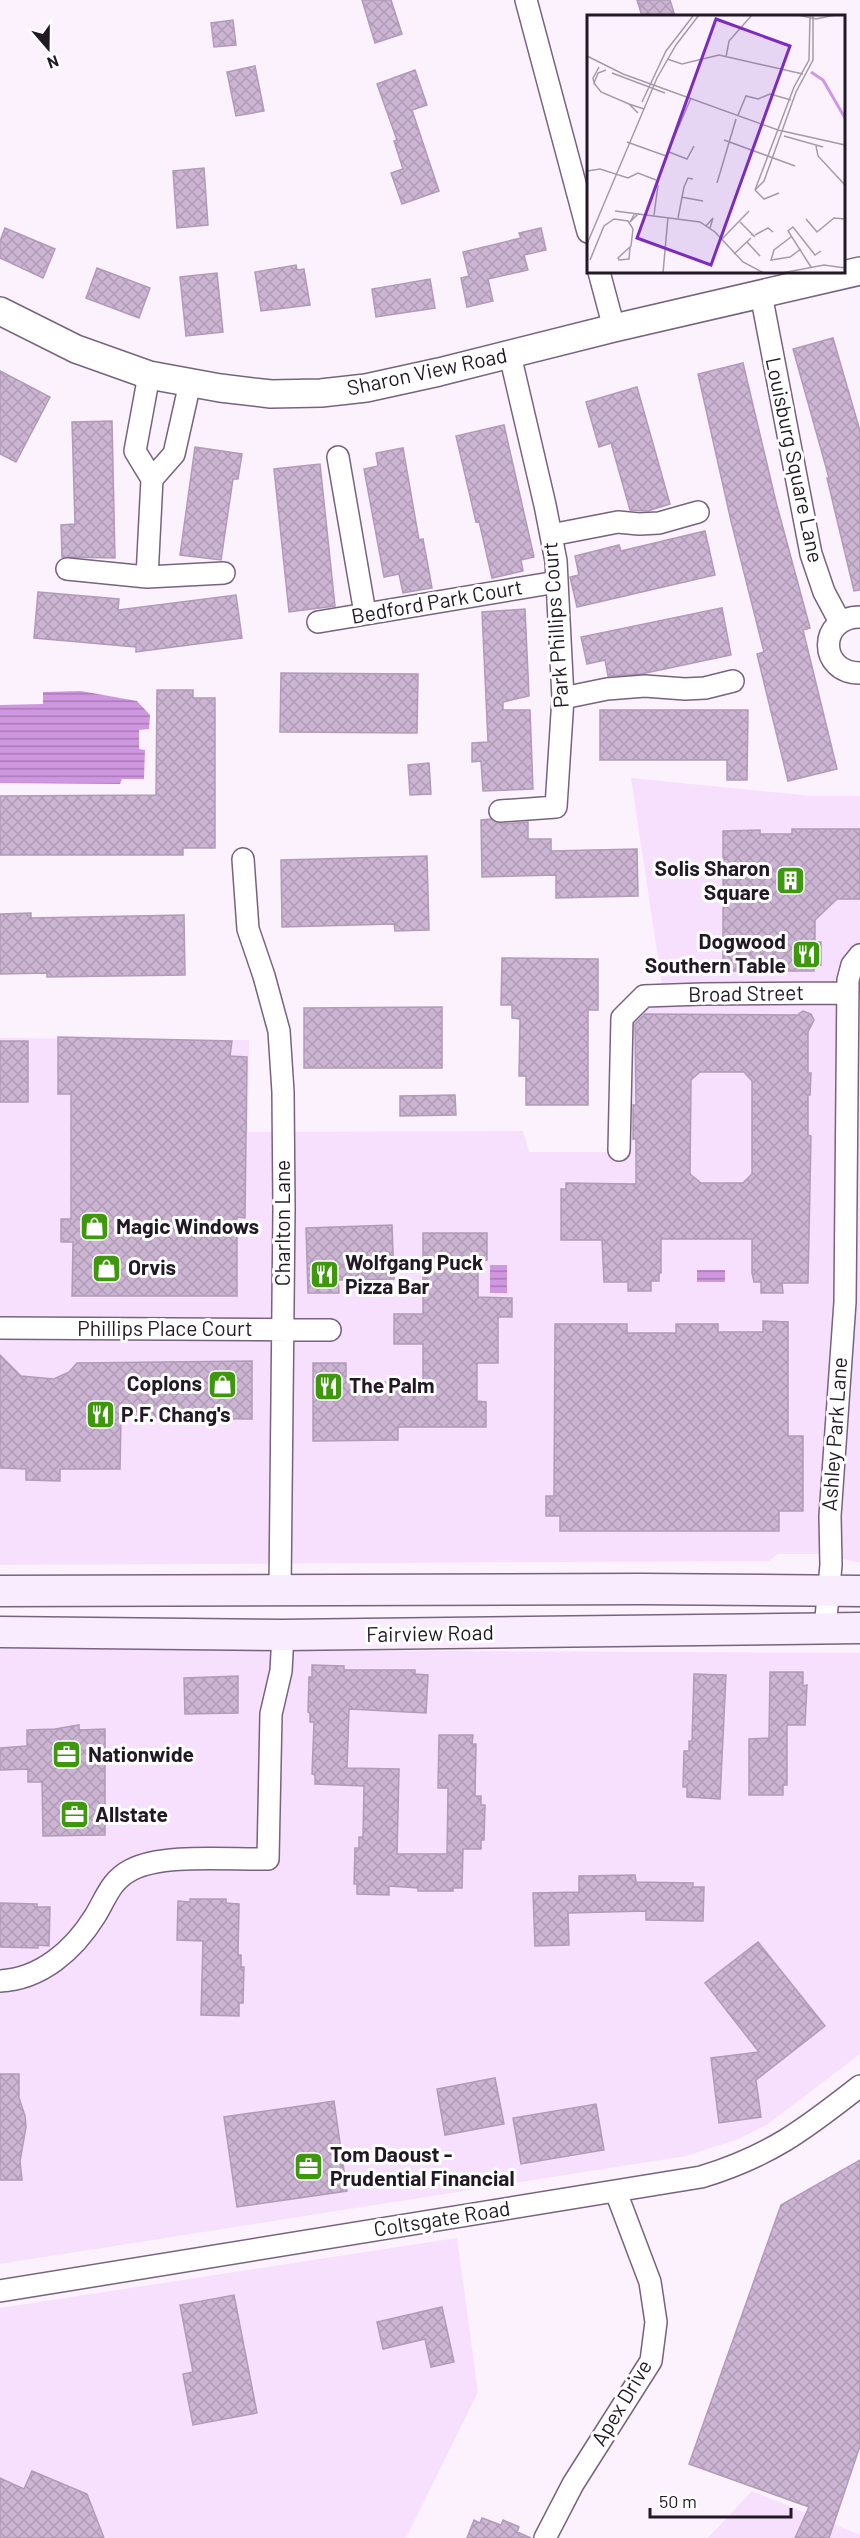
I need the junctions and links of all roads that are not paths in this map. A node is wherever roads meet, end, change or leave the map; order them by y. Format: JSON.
{"nodes":[{"id":1,"x":526,"y":0,"type":"edge"},
{"id":2,"x":587,"y":228,"type":"edge"},
{"id":3,"x":860,"y":271,"type":"edge"},
{"id":4,"x":599,"y":273,"type":"edge"},
{"id":5,"x":761,"y":294,"type":"junction"},
{"id":6,"x":0,"y":311,"type":"edge"},
{"id":7,"x":614,"y":328,"type":"junction"},
{"id":8,"x":510,"y":355,"type":"junction"},
{"id":9,"x":149,"y":375,"type":"junction"},
{"id":10,"x":190,"y":383,"type":"junction"},
{"id":11,"x":338,"y":457,"type":"dead end"},
{"id":12,"x":152,"y":479,"type":"junction"},
{"id":13,"x":698,"y":512,"type":"dead end"},
{"id":14,"x":550,"y":535,"type":"junction"},
{"id":15,"x":67,"y":569,"type":"dead end"},
{"id":16,"x":224,"y":573,"type":"dead end"},
{"id":17,"x":147,"y":577,"type":"junction"},
{"id":18,"x":557,"y":582,"type":"junction"},
{"id":19,"x":365,"y":613,"type":"junction"},
{"id":20,"x":850,"y":620,"type":"edge"},
{"id":21,"x":318,"y":622,"type":"dead end"},
{"id":22,"x":860,"y":673,"type":"edge"},
{"id":23,"x":733,"y":681,"type":"dead end"},
{"id":24,"x":562,"y":698,"type":"junction"},
{"id":25,"x":500,"y":811,"type":"dead end"},
{"id":26,"x":243,"y":860,"type":"dead end"},
{"id":27,"x":860,"y":955,"type":"edge"},
{"id":28,"x":848,"y":993,"type":"junction"},
{"id":29,"x":618,"y":1150,"type":"dead end"},
{"id":30,"x":0,"y":1328,"type":"edge"},
{"id":31,"x":283,"y":1330,"type":"junction"},
{"id":32,"x":330,"y":1330,"type":"dead end"},
{"id":33,"x":0,"y":1591,"type":"edge"},
{"id":34,"x":829,"y":1591,"type":"junction"},
{"id":35,"x":860,"y":1591,"type":"edge"},
{"id":36,"x":280,"y":1592,"type":"junction"},
{"id":37,"x":860,"y":1628,"type":"edge"},
{"id":38,"x":825,"y":1629,"type":"junction"},
{"id":39,"x":0,"y":1632,"type":"edge"},
{"id":40,"x":283,"y":1635,"type":"junction"},
{"id":41,"x":0,"y":1981,"type":"edge"},
{"id":42,"x":860,"y":2086,"type":"edge"},
{"id":43,"x":616,"y":2192,"type":"junction"},
{"id":44,"x":0,"y":2291,"type":"edge"},
{"id":45,"x":545,"y":2538,"type":"edge"}],
"edges":[{"from":1,"to":2,"type":"street"},
{"from":3,"to":5,"type":"street","name":"Sharon View Road"},
{"from":4,"to":7,"type":"street"},
{"from":5,"to":7,"type":"street","name":"Sharon View Road"},
{"from":5,"to":20,"type":"street","name":"Louisburg Square Lane"},
{"from":6,"to":9,"type":"street","name":"Sharon View Road"},
{"from":7,"to":8,"type":"street","name":"Sharon View Road"},
{"from":8,"to":10,"type":"street","name":"Sharon View Road"},
{"from":8,"to":14,"type":"street","name":"Park Phillips Court"},
{"from":9,"to":10,"type":"street","name":"Sharon View Road"},
{"from":9,"to":12,"type":"street"},
{"from":10,"to":12,"type":"street"},
{"from":11,"to":19,"type":"street"},
{"from":12,"to":17,"type":"street"},
{"from":13,"to":14,"type":"street"},
{"from":14,"to":18,"type":"street","name":"Park Phillips Court"},
{"from":15,"to":17,"type":"street"},
{"from":16,"to":17,"type":"street"},
{"from":18,"to":19,"type":"street","name":"Bedford Park Court"},
{"from":18,"to":24,"type":"street","name":"Park Phillips Court"},
{"from":19,"to":21,"type":"street","name":"Bedford Park Court"},
{"from":20,"to":22,"type":"street","name":"Louisburg Square Lane"},
{"from":23,"to":24,"type":"street"},
{"from":24,"to":25,"type":"street","name":"Park Phillips Court"},
{"from":26,"to":31,"type":"street","name":"Charlton Lane"},
{"from":27,"to":28,"type":"street","name":"Ashley Park Lane"},
{"from":28,"to":29,"type":"street","name":"Broad Street"},
{"from":28,"to":34,"type":"street","name":"Ashley Park Lane"},
{"from":30,"to":31,"type":"street","name":"Phillips Place Court"},
{"from":31,"to":32,"type":"street","name":"Phillips Place Court"},
{"from":31,"to":36,"type":"street","name":"Charlton Lane"},
{"from":33,"to":36,"type":"main road","name":"Fairview Road"},
{"from":34,"to":35,"type":"main road","name":"Fairview Road"},
{"from":34,"to":36,"type":"main road","name":"Fairview Road"},
{"from":34,"to":38,"type":"street","name":"Ashley Park Lane"},
{"from":37,"to":38,"type":"main road","name":"Fairview Road"},
{"from":38,"to":40,"type":"main road","name":"Fairview Road"},
{"from":39,"to":40,"type":"main road","name":"Fairview Road"},
{"from":40,"to":41,"type":"street"},
{"from":42,"to":43,"type":"street","name":"Coltsgate Road"},
{"from":43,"to":44,"type":"street","name":"Coltsgate Road"},
{"from":43,"to":45,"type":"street","name":"Apex Drive"}]}
